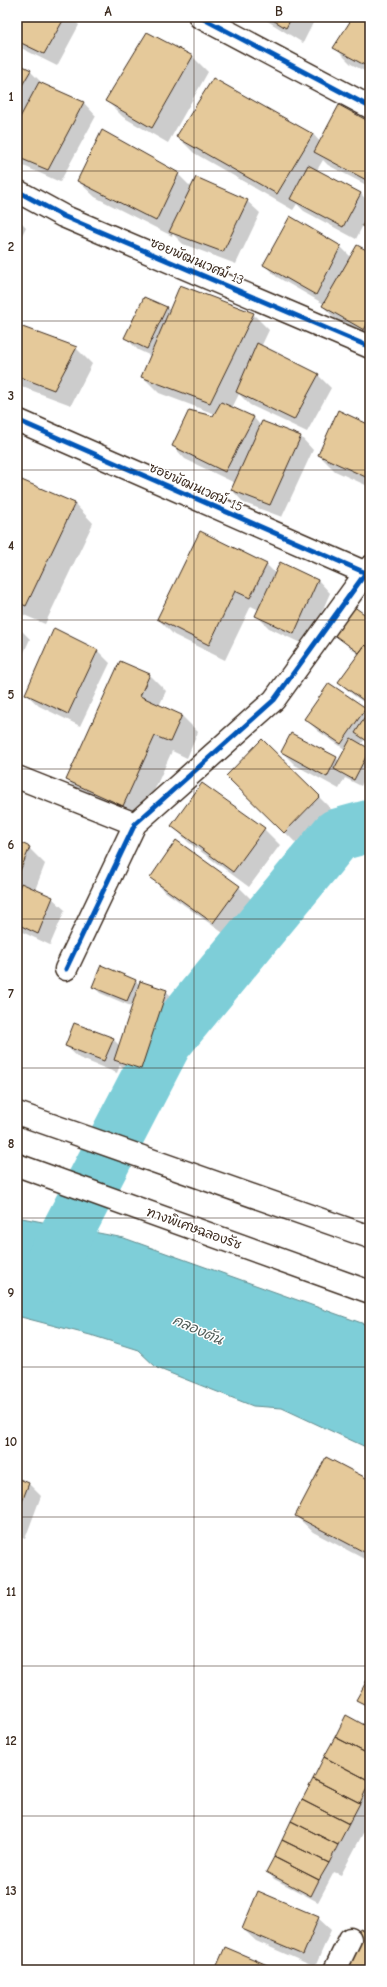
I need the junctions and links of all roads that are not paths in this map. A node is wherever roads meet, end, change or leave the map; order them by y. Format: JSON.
{"nodes":[{"id":1,"x":200,"y":17,"type":"edge"},
{"id":2,"x":370,"y":108,"type":"edge"},
{"id":3,"x":17,"y":191,"type":"edge"},
{"id":4,"x":370,"y":347,"type":"edge"},
{"id":5,"x":17,"y":420,"type":"edge"},
{"id":6,"x":368,"y":570,"type":"edge"},
{"id":7,"x":17,"y":777,"type":"edge"},
{"id":8,"x":135,"y":824,"type":"junction"},
{"id":9,"x":66,"y":969,"type":"dead end"},
{"id":10,"x":17,"y":1113,"type":"edge"},
{"id":11,"x":17,"y":1165,"type":"edge"},
{"id":12,"x":370,"y":1237,"type":"edge"},
{"id":13,"x":370,"y":1292,"type":"edge"},
{"id":14,"x":350,"y":1939,"type":"dead end"},
{"id":15,"x":335,"y":1970,"type":"edge"}],
"edges":[{"from":1,"to":2,"type":"main road"},
{"from":3,"to":4,"type":"main road","name":"ซอยพัฒนเวศม์ 13"},
{"from":5,"to":6,"type":"main road","name":"ซอยพัฒนเวศม์ 15"},
{"from":6,"to":8,"type":"main road"},
{"from":7,"to":8,"type":"main road"},
{"from":8,"to":9,"type":"main road"},
{"from":10,"to":12,"type":"main road"},
{"from":11,"to":13,"type":"main road","name":"ทางพิเศษฉลองรัช"},
{"from":14,"to":15,"type":"main road"}]}
